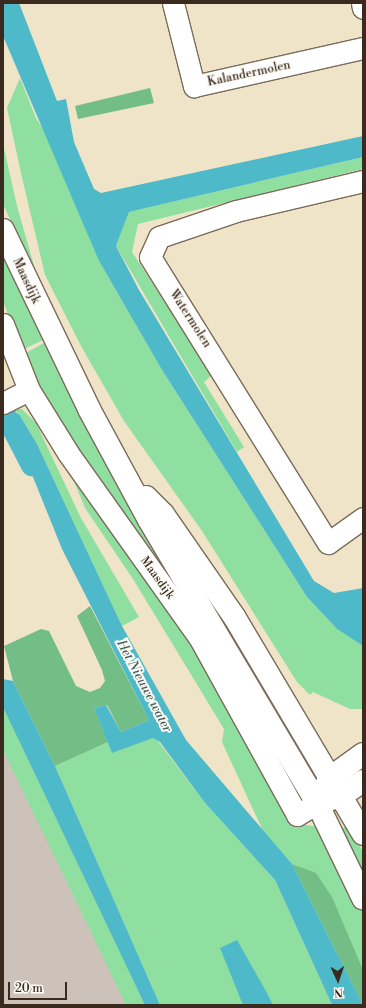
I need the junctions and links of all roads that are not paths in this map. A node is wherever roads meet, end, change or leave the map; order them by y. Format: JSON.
{"nodes":[{"id":1,"x":173,"y":3,"type":"edge"},
{"id":2,"x":362,"y":3,"type":"edge"},
{"id":3,"x":363,"y":8,"type":"edge"},
{"id":4,"x":363,"y":48,"type":"edge"},
{"id":5,"x":363,"y":181,"type":"edge"},
{"id":6,"x":3,"y":230,"type":"edge"},
{"id":7,"x":3,"y":324,"type":"edge"},
{"id":8,"x":12,"y":363,"type":"edge"},
{"id":9,"x":29,"y":390,"type":"junction"},
{"id":10,"x":3,"y":403,"type":"edge"},
{"id":11,"x":128,"y":480,"type":"junction"},
{"id":12,"x":363,"y":518,"type":"edge"},
{"id":13,"x":363,"y":754,"type":"edge"},
{"id":14,"x":363,"y":781,"type":"edge"},
{"id":15,"x":335,"y":787,"type":"junction"},
{"id":16,"x":317,"y":803,"type":"junction"},
{"id":17,"x":363,"y":834,"type":"edge"},
{"id":18,"x":363,"y":898,"type":"edge"}],
"edges":[{"from":1,"to":4,"type":"street","name":"Kalandermolen"},
{"from":2,"to":3,"type":"street"},
{"from":5,"to":12,"type":"street","name":"Watermolen"},
{"from":6,"to":11,"type":"main road","name":"Maasdijk"},
{"from":7,"to":8,"type":"street","name":"Maasdijk"},
{"from":8,"to":9,"type":"street","name":"Maasdijk"},
{"from":9,"to":10,"type":"street"},
{"from":9,"to":16,"type":"street","name":"Maasdijk"},
{"from":11,"to":15,"type":"main road","name":"Maasdijk"},
{"from":11,"to":16,"type":"main road","name":"Maasdijk"},
{"from":13,"to":15,"type":"main road"},
{"from":14,"to":15,"type":"main road"},
{"from":15,"to":16,"type":"main road"},
{"from":15,"to":17,"type":"main road","name":"Maasdijk"},
{"from":16,"to":18,"type":"main road","name":"Maasdijk"}]}
